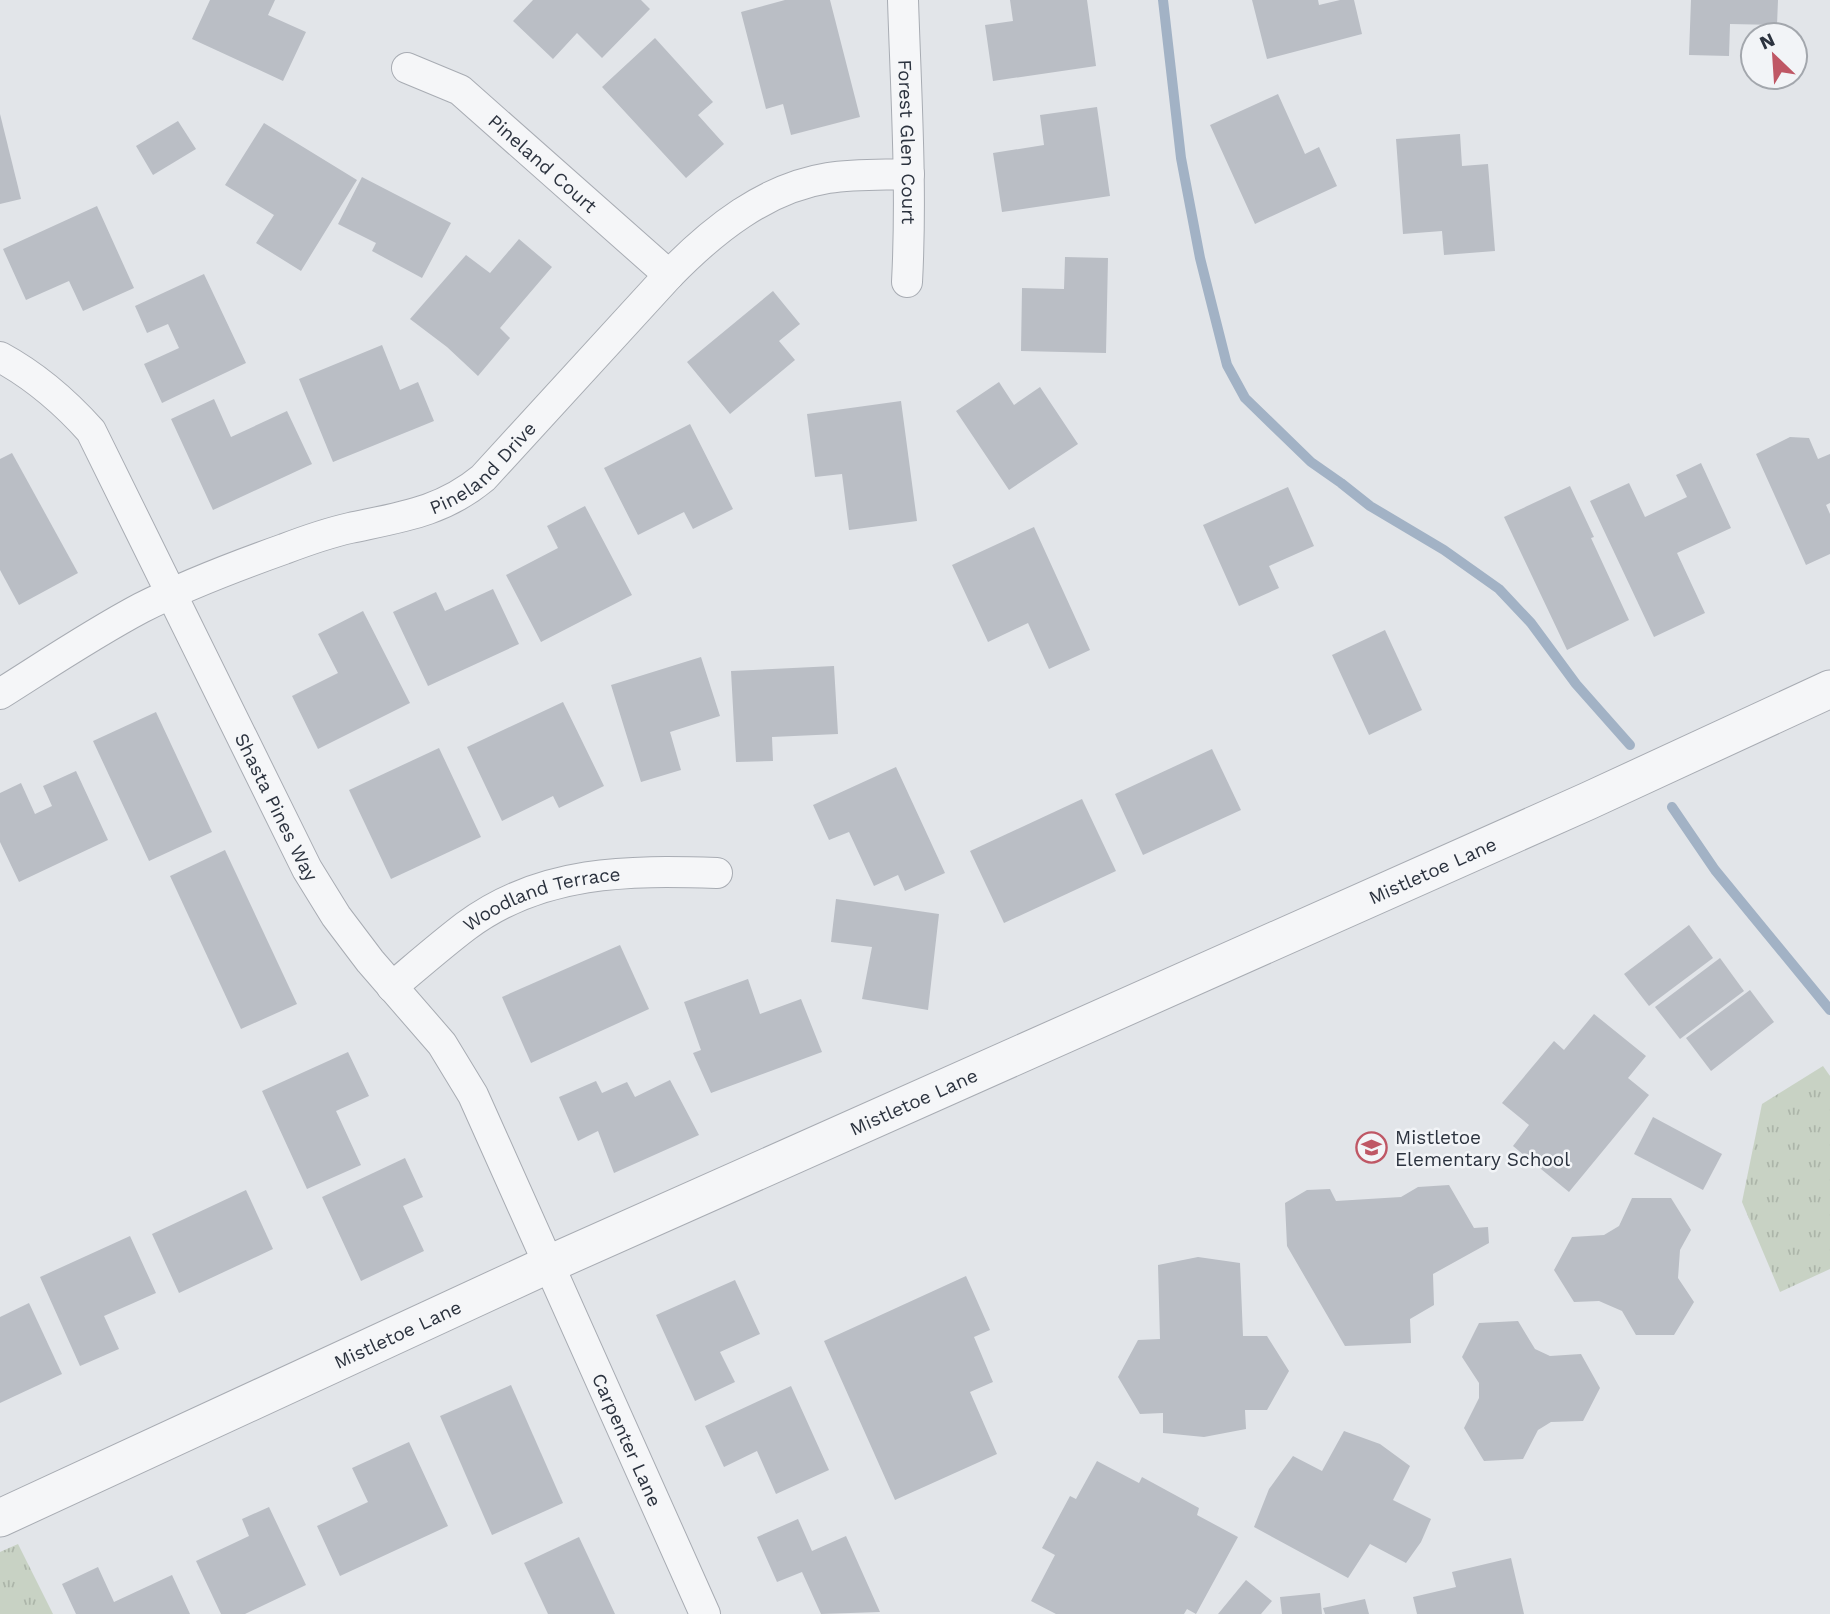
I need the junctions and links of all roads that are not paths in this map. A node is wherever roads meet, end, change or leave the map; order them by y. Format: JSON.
{"nodes":[{"id":1,"x":903,"y":0,"type":"edge"},
{"id":2,"x":407,"y":68,"type":"dead end"},
{"id":3,"x":909,"y":174,"type":"junction"},
{"id":4,"x":669,"y":275,"type":"junction"},
{"id":5,"x":907,"y":282,"type":"dead end"},
{"id":6,"x":0,"y":357,"type":"edge"},
{"id":7,"x":172,"y":594,"type":"junction"},
{"id":8,"x":1830,"y":690,"type":"edge"},
{"id":9,"x":0,"y":694,"type":"edge"},
{"id":10,"x":717,"y":873,"type":"dead end"},
{"id":11,"x":392,"y":987,"type":"junction"},
{"id":12,"x":547,"y":1265,"type":"junction"},
{"id":13,"x":0,"y":1518,"type":"edge"},
{"id":14,"x":705,"y":1614,"type":"edge"}],
"edges":[{"from":1,"to":3,"type":"street","name":"Forest Glen Court"},
{"from":2,"to":4,"type":"street","name":"Pineland Court"},
{"from":3,"to":4,"type":"street","name":"Pineland Drive"},
{"from":3,"to":5,"type":"street","name":"Forest Glen Court"},
{"from":4,"to":7,"type":"street","name":"Pineland Drive"},
{"from":6,"to":7,"type":"street","name":"Shasta Pines Way"},
{"from":7,"to":9,"type":"street","name":"Pineland Drive"},
{"from":7,"to":11,"type":"street","name":"Shasta Pines Way"},
{"from":8,"to":12,"type":"street","name":"Mistletoe Lane"},
{"from":10,"to":11,"type":"street","name":"Woodland Terrace"},
{"from":11,"to":12,"type":"street","name":"Shasta Pines Way"},
{"from":12,"to":13,"type":"street","name":"Mistletoe Lane"},
{"from":12,"to":14,"type":"street","name":"Carpenter Lane"}]}
